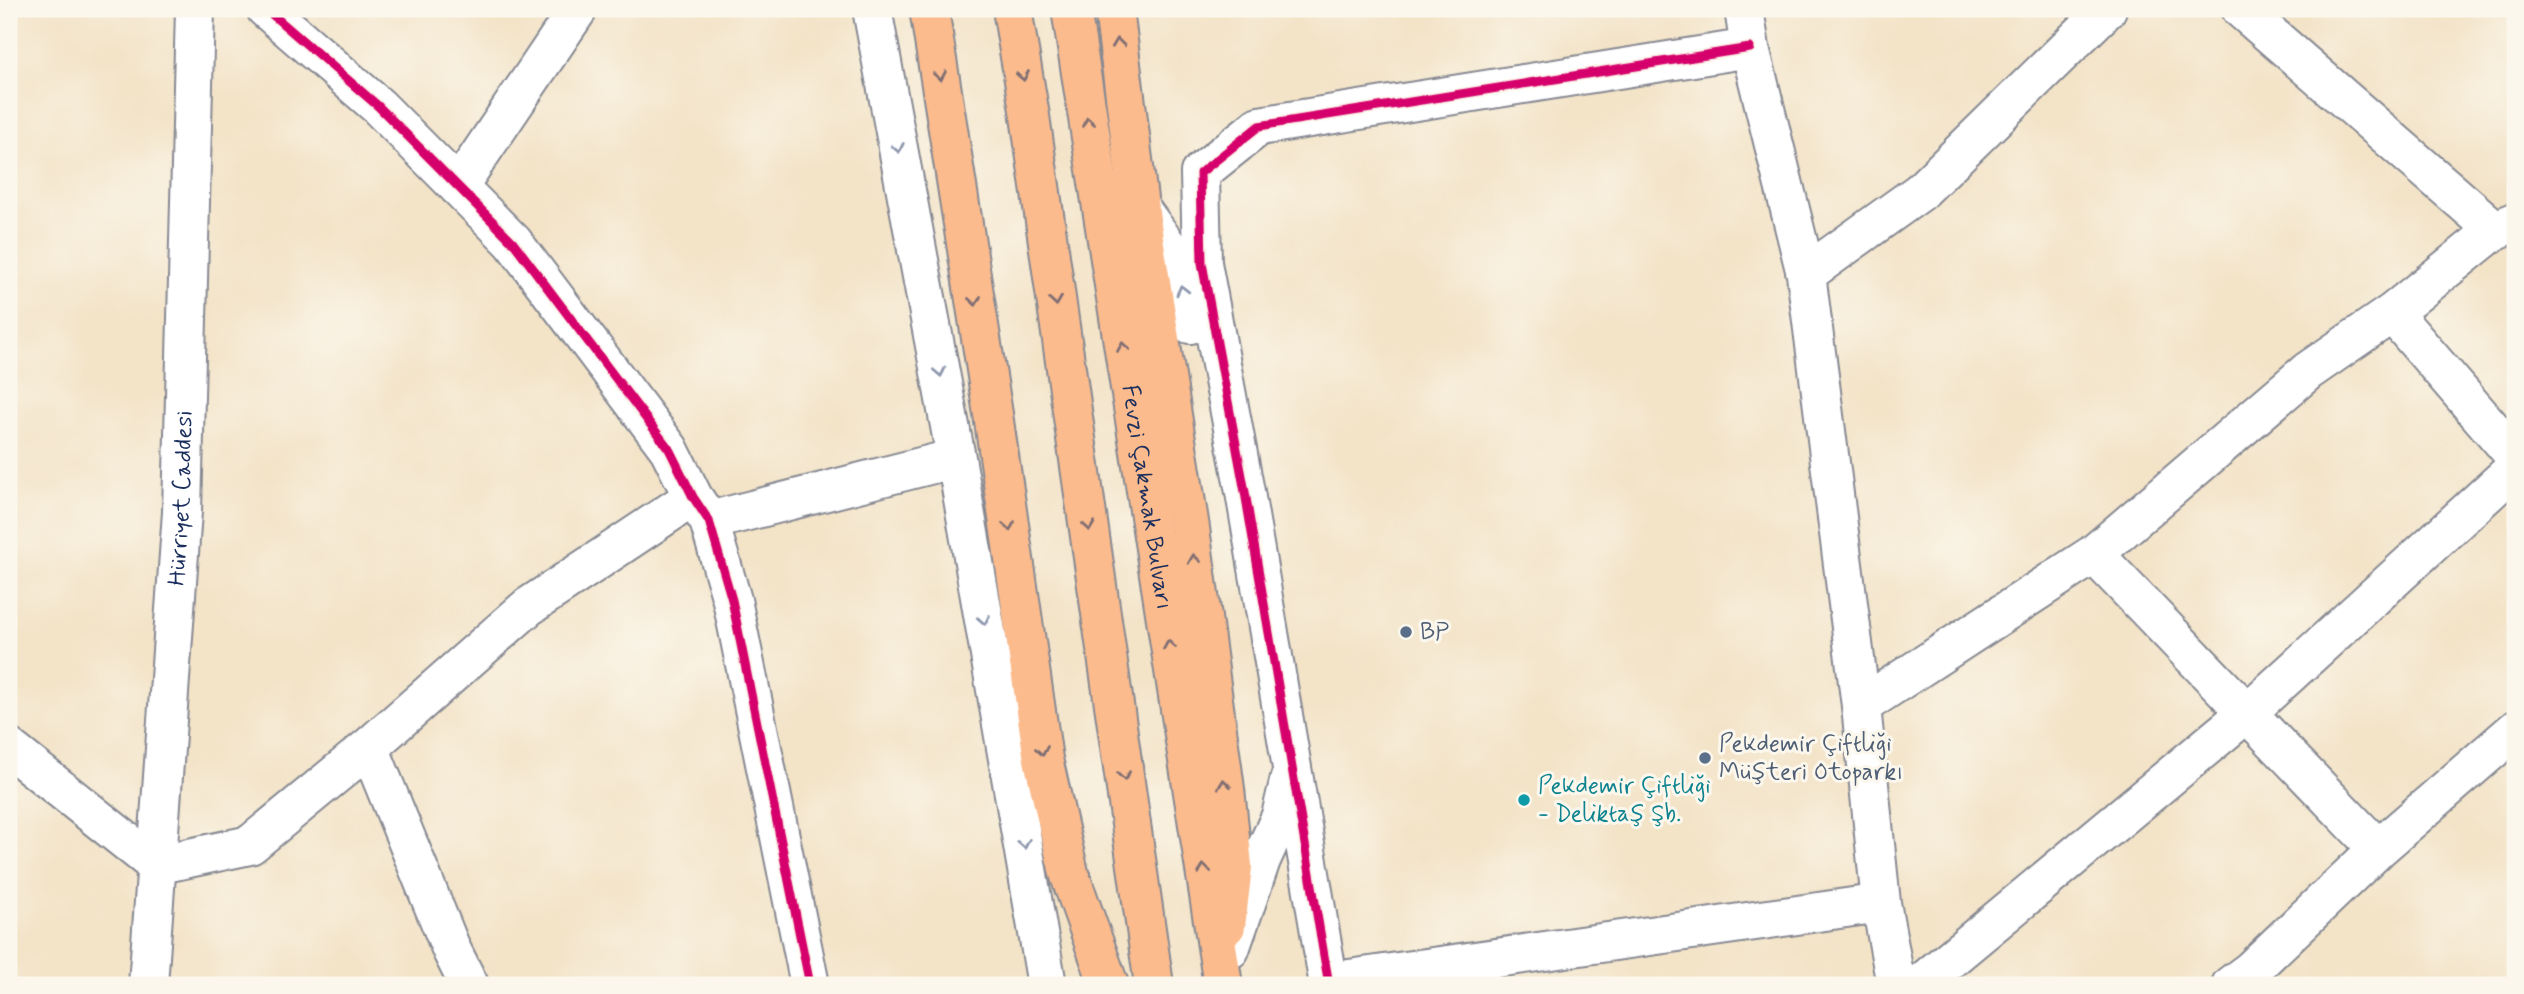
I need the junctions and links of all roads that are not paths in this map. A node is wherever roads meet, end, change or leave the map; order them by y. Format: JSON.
{"nodes":[{"id":1,"x":195,"y":9,"type":"edge"},
{"id":2,"x":266,"y":9,"type":"edge"},
{"id":3,"x":578,"y":9,"type":"edge"},
{"id":4,"x":872,"y":9,"type":"edge"},
{"id":5,"x":929,"y":9,"type":"edge"},
{"id":6,"x":1012,"y":9,"type":"edge"},
{"id":7,"x":1071,"y":9,"type":"edge"},
{"id":8,"x":1114,"y":9,"type":"edge"},
{"id":9,"x":1744,"y":9,"type":"edge"},
{"id":10,"x":2107,"y":9,"type":"edge"},
{"id":11,"x":2241,"y":9,"type":"edge"},
{"id":12,"x":1750,"y":48,"type":"junction"},
{"id":13,"x":458,"y":187,"type":"junction"},
{"id":14,"x":1139,"y":207,"type":"junction"},
{"id":15,"x":2505,"y":226,"type":"edge"},
{"id":16,"x":1806,"y":274,"type":"junction"},
{"id":17,"x":2392,"y":313,"type":"junction"},
{"id":18,"x":1237,"y":447,"type":"junction"},
{"id":19,"x":2515,"y":456,"type":"edge"},
{"id":20,"x":956,"y":458,"type":"junction"},
{"id":21,"x":2515,"y":468,"type":"edge"},
{"id":22,"x":701,"y":509,"type":"junction"},
{"id":23,"x":2094,"y":554,"type":"junction"},
{"id":24,"x":1861,"y":706,"type":"junction"},
{"id":25,"x":2248,"y":712,"type":"junction"},
{"id":26,"x":2515,"y":730,"type":"edge"},
{"id":27,"x":369,"y":747,"type":"junction"},
{"id":28,"x":9,"y":748,"type":"edge"},
{"id":29,"x":1293,"y":768,"type":"junction"},
{"id":30,"x":2378,"y":849,"type":"junction"},
{"id":31,"x":156,"y":865,"type":"junction"},
{"id":32,"x":1881,"y":903,"type":"junction"},
{"id":33,"x":1221,"y":979,"type":"edge"},
{"id":34,"x":2249,"y":980,"type":"edge"},
{"id":35,"x":1329,"y":984,"type":"edge"},
{"id":36,"x":148,"y":985,"type":"edge"},
{"id":37,"x":469,"y":985,"type":"edge"},
{"id":38,"x":810,"y":985,"type":"edge"},
{"id":39,"x":1047,"y":985,"type":"edge"},
{"id":40,"x":1109,"y":985,"type":"edge"},
{"id":41,"x":1154,"y":985,"type":"edge"},
{"id":42,"x":1896,"y":985,"type":"edge"},
{"id":43,"x":1919,"y":985,"type":"edge"}],
"edges":[{"from":1,"to":31,"type":"street","name":"Hürriyet Caddesi"},
{"from":2,"to":13,"type":"street"},
{"from":3,"to":13,"type":"street"},
{"from":4,"to":20,"type":"street","one_way":true},
{"from":5,"to":40,"type":"main road","one_way":true},
{"from":6,"to":41,"type":"main road","one_way":true},
{"from":33,"to":7,"type":"main road","name":"Fevzi Çakmak Bulvarı","one_way":true},
{"from":14,"to":8,"type":"main road","one_way":true},
{"from":9,"to":12,"type":"street"},
{"from":10,"to":16,"type":"street"},
{"from":11,"to":15,"type":"street"},
{"from":12,"to":16,"type":"street"},
{"from":12,"to":18,"type":"street"},
{"from":13,"to":22,"type":"street"},
{"from":18,"to":14,"type":"street","one_way":true},
{"from":33,"to":14,"type":"main road","one_way":true},
{"from":15,"to":17,"type":"street"},
{"from":16,"to":24,"type":"street"},
{"from":17,"to":19,"type":"street"},
{"from":17,"to":23,"type":"street"},
{"from":18,"to":29,"type":"street"},
{"from":20,"to":22,"type":"street"},
{"from":20,"to":39,"type":"street","one_way":true},
{"from":21,"to":25,"type":"street"},
{"from":22,"to":27,"type":"street"},
{"from":22,"to":38,"type":"street"},
{"from":23,"to":24,"type":"street"},
{"from":23,"to":25,"type":"street"},
{"from":24,"to":32,"type":"street"},
{"from":25,"to":30,"type":"street"},
{"from":25,"to":43,"type":"street"},
{"from":26,"to":30,"type":"street"},
{"from":27,"to":31,"type":"street"},
{"from":27,"to":37,"type":"street"},
{"from":28,"to":31,"type":"street"},
{"from":29,"to":33,"type":"street"},
{"from":29,"to":35,"type":"street"},
{"from":30,"to":34,"type":"street"},
{"from":31,"to":36,"type":"street","name":"Hürriyet Caddesi"},
{"from":32,"to":35,"type":"street"},
{"from":32,"to":42,"type":"street"}]}
